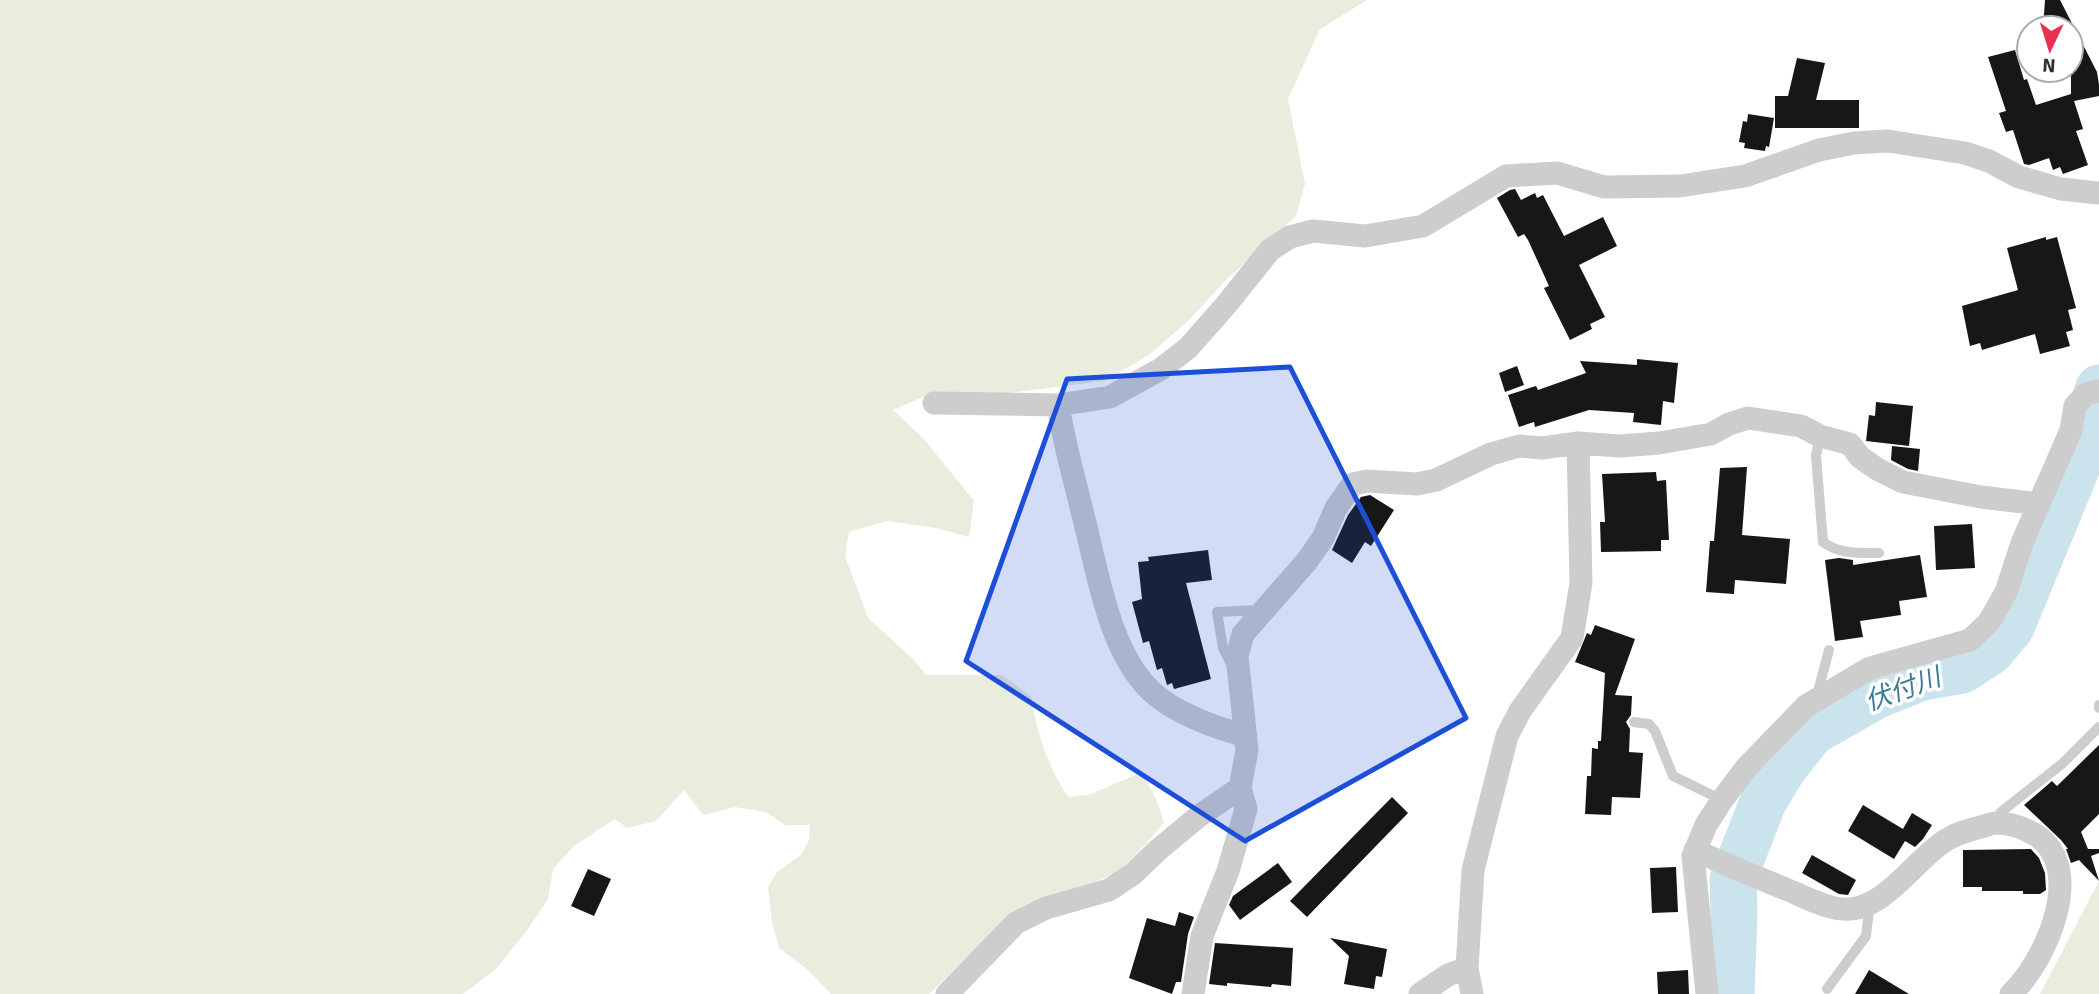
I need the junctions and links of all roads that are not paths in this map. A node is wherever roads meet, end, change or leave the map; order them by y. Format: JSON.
{"nodes":[{"id":1,"x":2099,"y":193,"type":"edge"},
{"id":2,"x":2093,"y":393,"type":"edge"},
{"id":3,"x":933,"y":402,"type":"dead end"},
{"id":4,"x":1058,"y":405,"type":"junction"},
{"id":5,"x":1820,"y":436,"type":"junction"},
{"id":6,"x":1578,"y":443,"type":"junction"},
{"id":7,"x":2039,"y":504,"type":"junction"},
{"id":8,"x":1879,"y":554,"type":"dead end"},
{"id":9,"x":1262,"y":610,"type":"junction"},
{"id":10,"x":1829,"y":650,"type":"dead end"},
{"id":11,"x":1238,"y":674,"type":"junction"},
{"id":12,"x":1816,"y":699,"type":"junction"},
{"id":13,"x":1634,"y":722,"type":"dead end"},
{"id":14,"x":2099,"y":727,"type":"edge"},
{"id":15,"x":1246,"y":736,"type":"junction"},
{"id":16,"x":1240,"y":788,"type":"junction"},
{"id":17,"x":1722,"y":800,"type":"junction"},
{"id":18,"x":1995,"y":823,"type":"junction"},
{"id":19,"x":1695,"y":850,"type":"junction"},
{"id":20,"x":1870,"y":903,"type":"junction"},
{"id":21,"x":1467,"y":968,"type":"junction"},
{"id":22,"x":1827,"y":989,"type":"dead end"},
{"id":23,"x":947,"y":994,"type":"edge"},
{"id":24,"x":1194,"y":994,"type":"edge"},
{"id":25,"x":1420,"y":994,"type":"edge"},
{"id":26,"x":1472,"y":994,"type":"edge"},
{"id":27,"x":1707,"y":994,"type":"edge"},
{"id":28,"x":2011,"y":994,"type":"edge"}],
"edges":[{"from":1,"to":4,"type":"street"},
{"from":2,"to":7,"type":"street"},
{"from":3,"to":4,"type":"street"},
{"from":4,"to":15,"type":"street"},
{"from":5,"to":6,"type":"street"},
{"from":5,"to":7,"type":"street"},
{"from":5,"to":8,"type":"lane"},
{"from":6,"to":9,"type":"street"},
{"from":6,"to":21,"type":"street"},
{"from":7,"to":12,"type":"street"},
{"from":9,"to":11,"type":"street"},
{"from":9,"to":11,"type":"lane"},
{"from":10,"to":12,"type":"lane"},
{"from":11,"to":15,"type":"street"},
{"from":12,"to":17,"type":"street"},
{"from":13,"to":17,"type":"lane"},
{"from":14,"to":18,"type":"lane"},
{"from":15,"to":16,"type":"street"},
{"from":16,"to":23,"type":"street"},
{"from":16,"to":24,"type":"street"},
{"from":17,"to":19,"type":"street"},
{"from":18,"to":20,"type":"street"},
{"from":18,"to":28,"type":"street"},
{"from":19,"to":20,"type":"street"},
{"from":19,"to":27,"type":"street"},
{"from":20,"to":22,"type":"lane"},
{"from":21,"to":25,"type":"street"},
{"from":21,"to":26,"type":"street"}]}
